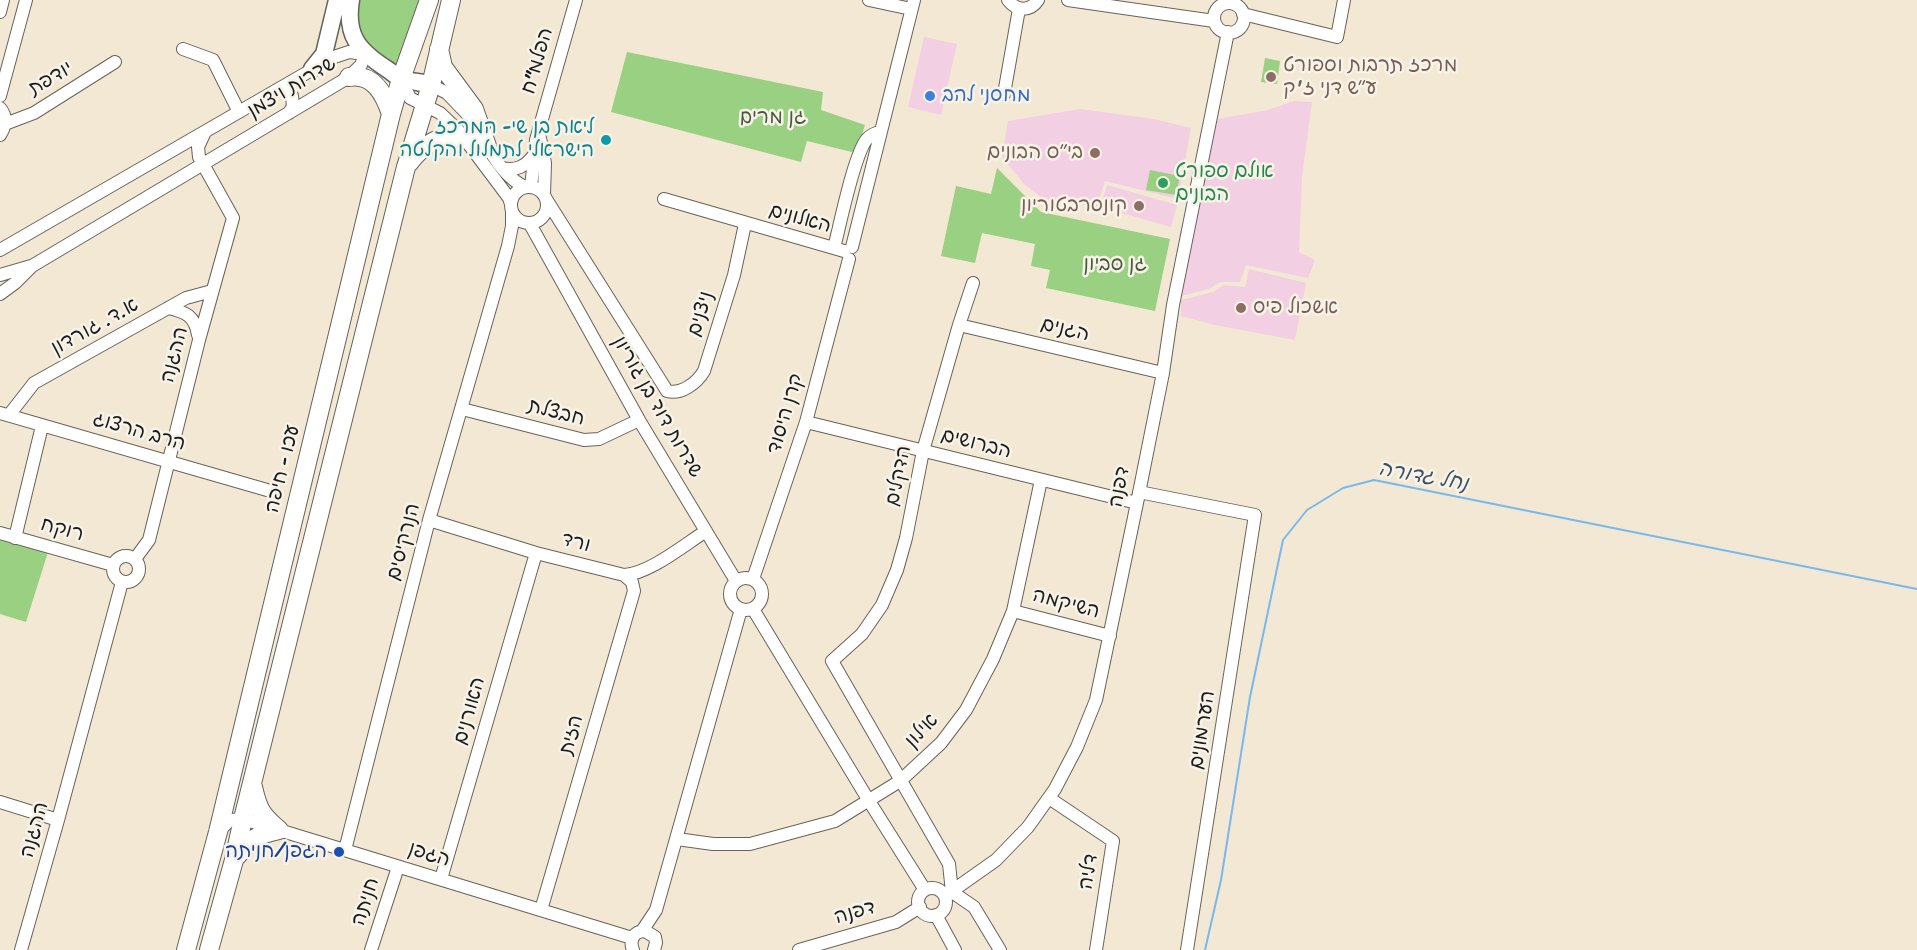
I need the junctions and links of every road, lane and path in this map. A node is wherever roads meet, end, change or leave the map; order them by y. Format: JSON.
{"nodes":[{"id":1,"x":3,"y":0,"type":"edge"},
{"id":2,"x":27,"y":0,"type":"edge"},
{"id":3,"x":337,"y":0,"type":"edge"},
{"id":4,"x":351,"y":0,"type":"edge"},
{"id":5,"x":429,"y":0,"type":"edge"},
{"id":6,"x":451,"y":0,"type":"edge"},
{"id":7,"x":576,"y":0,"type":"edge"},
{"id":8,"x":869,"y":0,"type":"edge"},
{"id":9,"x":1008,"y":0,"type":"edge"},
{"id":10,"x":1038,"y":0,"type":"edge"},
{"id":11,"x":1068,"y":0,"type":"edge"},
{"id":12,"x":1344,"y":0,"type":"edge"},
{"id":13,"x":1234,"y":2,"type":"edge"},
{"id":14,"x":913,"y":4,"type":"edge"},
{"id":15,"x":1019,"y":9,"type":"junction"},
{"id":16,"x":0,"y":12,"type":"edge"},
{"id":17,"x":1243,"y":14,"type":"junction"},
{"id":18,"x":1215,"y":21,"type":"junction"},
{"id":19,"x":1228,"y":33,"type":"junction"},
{"id":20,"x":439,"y":49,"type":"junction"},
{"id":21,"x":183,"y":50,"type":"dead end"},
{"id":22,"x":365,"y":54,"type":"junction"},
{"id":23,"x":115,"y":62,"type":"dead end"},
{"id":24,"x":312,"y":69,"type":"junction"},
{"id":25,"x":349,"y":77,"type":"junction"},
{"id":26,"x":401,"y":79,"type":"junction"},
{"id":27,"x":431,"y":85,"type":"junction"},
{"id":28,"x":275,"y":91,"type":"junction"},
{"id":29,"x":1004,"y":94,"type":"dead end"},
{"id":30,"x":0,"y":96,"type":"edge"},
{"id":31,"x":425,"y":105,"type":"junction"},
{"id":32,"x":0,"y":108,"type":"edge"},
{"id":33,"x":239,"y":112,"type":"junction"},
{"id":34,"x":289,"y":113,"type":"junction"},
{"id":35,"x":391,"y":114,"type":"junction"},
{"id":36,"x":3,"y":130,"type":"edge"},
{"id":37,"x":206,"y":131,"type":"junction"},
{"id":38,"x":880,"y":132,"type":"junction"},
{"id":39,"x":539,"y":134,"type":"junction"},
{"id":40,"x":467,"y":140,"type":"junction"},
{"id":41,"x":487,"y":146,"type":"junction"},
{"id":42,"x":534,"y":156,"type":"junction"},
{"id":43,"x":202,"y":164,"type":"junction"},
{"id":44,"x":406,"y":167,"type":"junction"},
{"id":45,"x":502,"y":168,"type":"junction"},
{"id":46,"x":528,"y":187,"type":"junction"},
{"id":47,"x":545,"y":197,"type":"junction"},
{"id":48,"x":664,"y":199,"type":"dead end"},
{"id":49,"x":511,"y":208,"type":"junction"},
{"id":50,"x":544,"y":216,"type":"junction"},
{"id":51,"x":527,"y":223,"type":"junction"},
{"id":52,"x":746,"y":224,"type":"junction"},
{"id":53,"x":6,"y":244,"type":"edge"},
{"id":54,"x":508,"y":246,"type":"junction"},
{"id":55,"x":0,"y":250,"type":"edge"},
{"id":56,"x":845,"y":251,"type":"junction"},
{"id":57,"x":545,"y":252,"type":"junction"},
{"id":58,"x":32,"y":266,"type":"junction"},
{"id":59,"x":0,"y":275,"type":"edge"},
{"id":60,"x":973,"y":283,"type":"dead end"},
{"id":61,"x":212,"y":291,"type":"junction"},
{"id":62,"x":0,"y":294,"type":"edge"},
{"id":63,"x":168,"y":308,"type":"junction"},
{"id":64,"x":959,"y":325,"type":"junction"},
{"id":65,"x":199,"y":340,"type":"junction"},
{"id":66,"x":1162,"y":374,"type":"junction"},
{"id":67,"x":667,"y":391,"type":"joint"},
{"id":68,"x":462,"y":409,"type":"junction"},
{"id":69,"x":4,"y":414,"type":"edge"},
{"id":70,"x":639,"y":420,"type":"junction"},
{"id":71,"x":806,"y":422,"type":"junction"},
{"id":72,"x":42,"y":426,"type":"junction"},
{"id":73,"x":923,"y":451,"type":"junction"},
{"id":74,"x":168,"y":460,"type":"junction"},
{"id":75,"x":1041,"y":480,"type":"junction"},
{"id":76,"x":267,"y":489,"type":"dead end"},
{"id":77,"x":1138,"y":498,"type":"junction"},
{"id":78,"x":1255,"y":515,"type":"joint"},
{"id":79,"x":429,"y":520,"type":"junction"},
{"id":80,"x":705,"y":531,"type":"junction"},
{"id":81,"x":0,"y":533,"type":"edge"},
{"id":82,"x":15,"y":538,"type":"junction"},
{"id":83,"x":536,"y":553,"type":"junction"},
{"id":84,"x":135,"y":560,"type":"junction"},
{"id":85,"x":113,"y":565,"type":"junction"},
{"id":86,"x":624,"y":575,"type":"junction"},
{"id":87,"x":753,"y":579,"type":"junction"},
{"id":88,"x":736,"y":581,"type":"junction"},
{"id":89,"x":122,"y":582,"type":"junction"},
{"id":90,"x":747,"y":609,"type":"junction"},
{"id":91,"x":1013,"y":611,"type":"junction"},
{"id":92,"x":1110,"y":636,"type":"junction"},
{"id":93,"x":252,"y":781,"type":"junction"},
{"id":94,"x":900,"y":781,"type":"junction"},
{"id":95,"x":1048,"y":798,"type":"junction"},
{"id":96,"x":868,"y":801,"type":"junction"},
{"id":97,"x":0,"y":802,"type":"edge"},
{"id":98,"x":243,"y":819,"type":"junction"},
{"id":99,"x":58,"y":820,"type":"junction"},
{"id":100,"x":279,"y":830,"type":"junction"},
{"id":101,"x":218,"y":832,"type":"junction"},
{"id":102,"x":676,"y":839,"type":"junction"},
{"id":103,"x":345,"y":850,"type":"junction"},
{"id":104,"x":234,"y":860,"type":"junction"},
{"id":105,"x":398,"y":867,"type":"junction"},
{"id":106,"x":441,"y":879,"type":"junction"},
{"id":107,"x":925,"y":890,"type":"junction"},
{"id":108,"x":948,"y":894,"type":"junction"},
{"id":109,"x":920,"y":907,"type":"junction"},
{"id":110,"x":541,"y":910,"type":"junction"},
{"id":111,"x":656,"y":910,"type":"junction"},
{"id":112,"x":936,"y":915,"type":"junction"},
{"id":113,"x":636,"y":939,"type":"edge"},
{"id":114,"x":658,"y":946,"type":"edge"},
{"id":115,"x":21,"y":950,"type":"edge"},
{"id":116,"x":186,"y":950,"type":"edge"},
{"id":117,"x":209,"y":950,"type":"edge"},
{"id":118,"x":371,"y":950,"type":"edge"},
{"id":119,"x":799,"y":950,"type":"edge"},
{"id":120,"x":955,"y":950,"type":"edge"},
{"id":121,"x":1000,"y":950,"type":"edge"},
{"id":122,"x":1096,"y":950,"type":"edge"},
{"id":123,"x":1187,"y":950,"type":"edge"}],
"edges":[{"from":1,"to":16,"type":"street"},
{"from":2,"to":30,"type":"street"},
{"from":3,"to":24,"type":"main road"},
{"from":4,"to":22,"type":"main road"},
{"from":5,"to":26,"type":"highway","name":"עכו - חיפה"},
{"from":6,"to":20,"type":"highway"},
{"from":7,"to":39,"type":"street","name":"הפלמ\"ח"},
{"from":8,"to":14,"type":"street"},
{"from":9,"to":15,"type":"street"},
{"from":10,"to":15,"type":"street"},
{"from":11,"to":18,"type":"street"},
{"from":12,"to":17,"type":"street"},
{"from":13,"to":17,"type":"street"},
{"from":13,"to":18,"type":"street"},
{"from":14,"to":38,"type":"street","name":"קרן היסוד"},
{"from":15,"to":29,"type":"street"},
{"from":17,"to":19,"type":"street"},
{"from":18,"to":19,"type":"street"},
{"from":19,"to":66,"type":"street","name":"דפנה"},
{"from":20,"to":27,"type":"highway"},
{"from":20,"to":41,"type":"highway"},
{"from":21,"to":33,"type":"street"},
{"from":22,"to":24,"type":"street","name":"שדרות ויצמן"},
{"from":22,"to":25,"type":"street","name":"שדרות ויצמן"},
{"from":22,"to":26,"type":"main road"},
{"from":23,"to":36,"type":"street","name":"יודפת"},
{"from":24,"to":28,"type":"street","name":"שדרות ויצמן"},
{"from":25,"to":34,"type":"street","name":"שדרות ויצמן"},
{"from":25,"to":35,"type":"highway"},
{"from":26,"to":27,"type":"main road"},
{"from":26,"to":31,"type":"street"},
{"from":26,"to":35,"type":"highway","name":"עכו - חיפה"},
{"from":27,"to":31,"type":"highway"},
{"from":27,"to":41,"type":"street"},
{"from":28,"to":33,"type":"street","name":"שדרות ויצמן"},
{"from":28,"to":34,"type":"street"},
{"from":31,"to":40,"type":"street"},
{"from":31,"to":44,"type":"highway"},
{"from":32,"to":36,"type":"street"},
{"from":33,"to":37,"type":"street","name":"שדרות ויצמן"},
{"from":34,"to":43,"type":"street","name":"שדרות ויצמן"},
{"from":35,"to":101,"type":"highway","name":"עכו - חיפה"},
{"from":37,"to":43,"type":"street"},
{"from":37,"to":53,"type":"street","name":"שדרות ויצמן"},
{"from":38,"to":56,"type":"street","name":"קרן היסוד"},
{"from":38,"to":56,"type":"street"},
{"from":39,"to":42,"type":"street","name":"הפלמ\"ח"},
{"from":39,"to":47,"type":"street","name":"הפלמ\"ח"},
{"from":40,"to":44,"type":"highway"},
{"from":40,"to":49,"type":"street"},
{"from":41,"to":45,"type":"street"},
{"from":42,"to":45,"type":"street"},
{"from":42,"to":46,"type":"street","name":"הפלמ\"ח"},
{"from":43,"to":58,"type":"street","name":"שדרות ויצמן"},
{"from":43,"to":61,"type":"street","name":"ההגנה"},
{"from":44,"to":93,"type":"highway"},
{"from":45,"to":46,"type":"street"},
{"from":46,"to":47,"type":"street"},
{"from":46,"to":49,"type":"street"},
{"from":47,"to":50,"type":"street"},
{"from":47,"to":67,"type":"street","name":"שדרות דוד בן גוריון"},
{"from":48,"to":52,"type":"street","name":"האלונים"},
{"from":49,"to":51,"type":"street"},
{"from":49,"to":54,"type":"street","name":"הנרקיסים"},
{"from":50,"to":51,"type":"street"},
{"from":50,"to":57,"type":"street","name":"שדרות דוד בן גוריון"},
{"from":51,"to":54,"type":"street","name":"הנרקיסים"},
{"from":51,"to":57,"type":"street","name":"שדרות דוד בן גוריון"},
{"from":52,"to":56,"type":"street","name":"האלונים"},
{"from":52,"to":67,"type":"street","name":"ניצנים"},
{"from":53,"to":55,"type":"street","name":"שדרות ויצמן"},
{"from":54,"to":68,"type":"street","name":"הנרקיסים"},
{"from":56,"to":71,"type":"street","name":"קרן היסוד"},
{"from":57,"to":70,"type":"street","name":"שדרות דוד בן גוריון"},
{"from":58,"to":59,"type":"street"},
{"from":58,"to":62,"type":"street","name":"שדרות ויצמן"},
{"from":60,"to":64,"type":"street","name":"הדקלים"},
{"from":61,"to":63,"type":"street","name":"א.ד. גורדון"},
{"from":61,"to":65,"type":"street","name":"ההגנה"},
{"from":63,"to":65,"type":"street"},
{"from":63,"to":69,"type":"street","name":"א.ד. גורדון"},
{"from":64,"to":66,"type":"street","name":"הגנים"},
{"from":64,"to":73,"type":"street","name":"הדקלים"},
{"from":65,"to":74,"type":"street","name":"ההגנה"},
{"from":66,"to":77,"type":"street","name":"דפנה"},
{"from":68,"to":70,"type":"street","name":"חבצלת"},
{"from":68,"to":79,"type":"street","name":"הנרקיסים"},
{"from":69,"to":72,"type":"street","name":"הרב הרצוג"},
{"from":70,"to":80,"type":"street","name":"שדרות דוד בן גוריון"},
{"from":71,"to":73,"type":"street","name":"הברושים"},
{"from":71,"to":87,"type":"street","name":"קרן היסוד"},
{"from":72,"to":74,"type":"street","name":"הרב הרצוג"},
{"from":72,"to":82,"type":"street"},
{"from":73,"to":75,"type":"street","name":"הברושים"},
{"from":73,"to":94,"type":"street","name":"הדקלים"},
{"from":74,"to":76,"type":"street","name":"הרב הרצוג"},
{"from":74,"to":84,"type":"street","name":"ההגנה"},
{"from":75,"to":77,"type":"street","name":"הברושים"},
{"from":75,"to":91,"type":"street","name":"אילון"},
{"from":77,"to":78,"type":"street","name":"הברושים"},
{"from":77,"to":92,"type":"street","name":"דפנה"},
{"from":78,"to":123,"type":"street","name":"הערמונים"},
{"from":79,"to":83,"type":"street","name":"ורד"},
{"from":79,"to":103,"type":"street","name":"הנרקיסים"},
{"from":80,"to":86,"type":"street"},
{"from":80,"to":88,"type":"street","name":"שדרות דוד בן גוריון"},
{"from":81,"to":82,"type":"street","name":"רוקח"},
{"from":82,"to":85,"type":"street","name":"רוקח"},
{"from":83,"to":86,"type":"street","name":"ורד"},
{"from":83,"to":106,"type":"street","name":"האורנים"},
{"from":84,"to":85,"type":"street"},
{"from":84,"to":89,"type":"street"},
{"from":85,"to":89,"type":"street"},
{"from":86,"to":110,"type":"street","name":"הזית"},
{"from":87,"to":88,"type":"street"},
{"from":87,"to":90,"type":"street"},
{"from":88,"to":90,"type":"street"},
{"from":89,"to":99,"type":"street","name":"ההגנה"},
{"from":90,"to":96,"type":"street"},
{"from":90,"to":102,"type":"street"},
{"from":91,"to":92,"type":"street","name":"השיקמה"},
{"from":91,"to":94,"type":"street","name":"אילון"},
{"from":92,"to":95,"type":"street","name":"דפנה"},
{"from":93,"to":98,"type":"highway"},
{"from":93,"to":100,"type":"highway"},
{"from":94,"to":96,"type":"street","name":"אילון"},
{"from":94,"to":108,"type":"street"},
{"from":95,"to":108,"type":"street","name":"דפנה"},
{"from":95,"to":122,"type":"street","name":"דליה"},
{"from":96,"to":102,"type":"street","name":"אילון"},
{"from":96,"to":107,"type":"street"},
{"from":97,"to":99,"type":"street"},
{"from":98,"to":100,"type":"street","name":"הגפן"},
{"from":98,"to":101,"type":"street"},
{"from":98,"to":104,"type":"highway"},
{"from":99,"to":115,"type":"street","name":"ההגנה"},
{"from":100,"to":103,"type":"street","name":"הגפן"},
{"from":100,"to":104,"type":"highway"},
{"from":101,"to":116,"type":"highway","name":"עכו - חיפה"},
{"from":102,"to":111,"type":"street"},
{"from":103,"to":105,"type":"street","name":"הגפן"},
{"from":104,"to":117,"type":"highway"},
{"from":105,"to":106,"type":"street","name":"הגפן"},
{"from":105,"to":118,"type":"street","name":"חניתה"},
{"from":106,"to":110,"type":"street","name":"הגפן"},
{"from":107,"to":108,"type":"street"},
{"from":107,"to":109,"type":"street"},
{"from":108,"to":112,"type":"street"},
{"from":108,"to":121,"type":"street"},
{"from":109,"to":112,"type":"street"},
{"from":109,"to":119,"type":"street","name":"דפנה"},
{"from":110,"to":113,"type":"street","name":"הגפן"},
{"from":111,"to":113,"type":"street"},
{"from":111,"to":114,"type":"street"},
{"from":112,"to":120,"type":"street"},
{"from":113,"to":114,"type":"street","name":"הגפן"}]}
